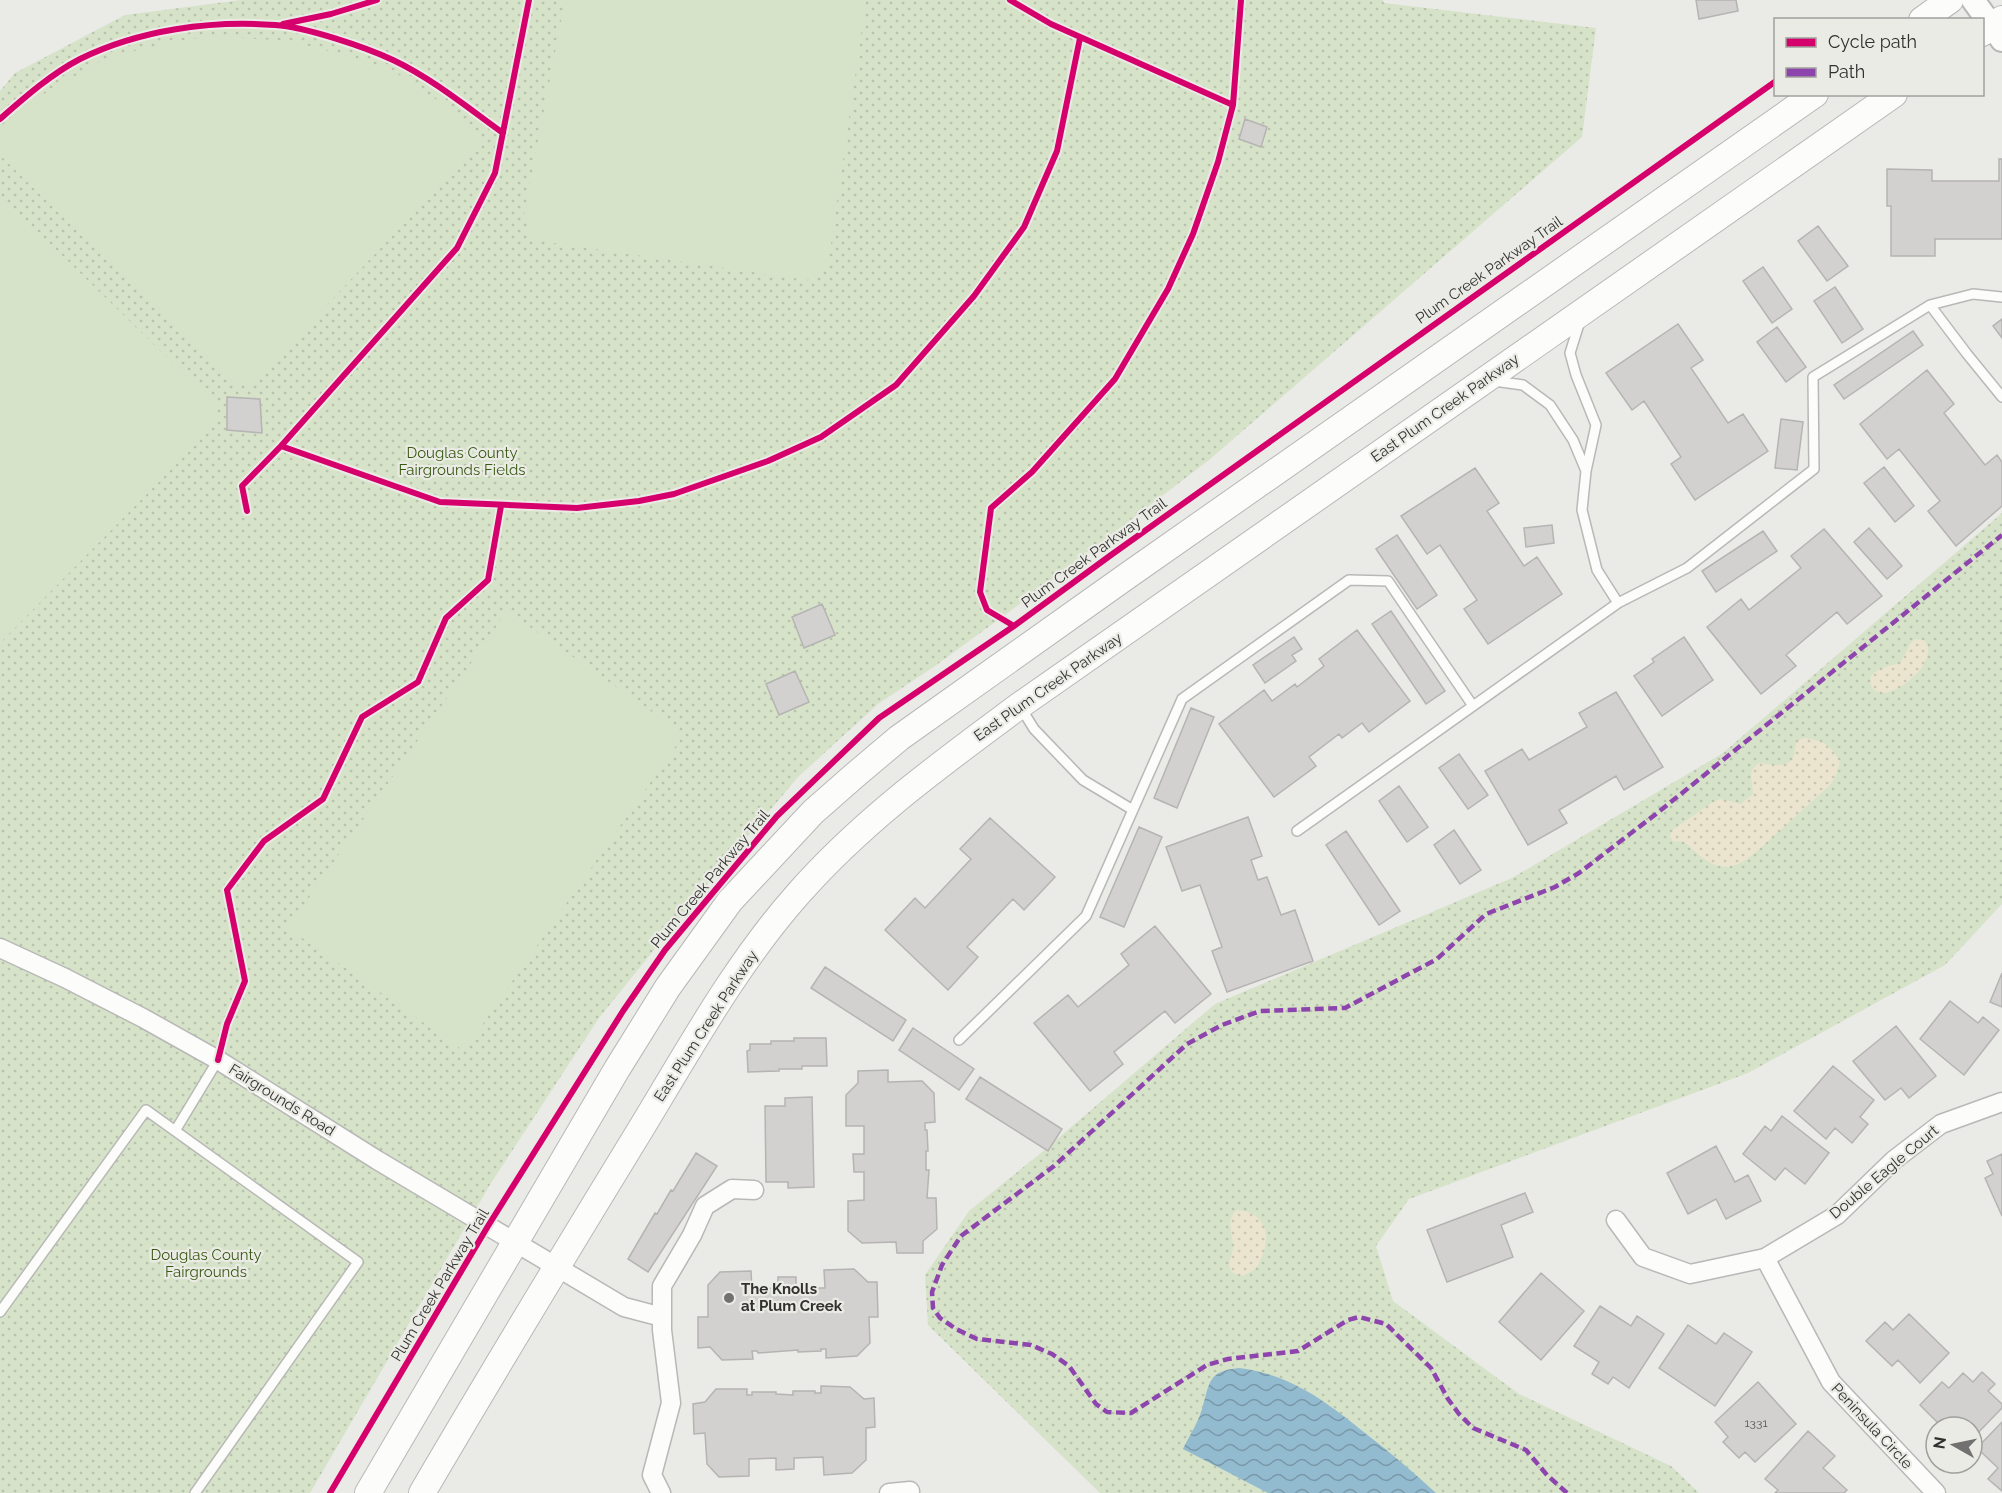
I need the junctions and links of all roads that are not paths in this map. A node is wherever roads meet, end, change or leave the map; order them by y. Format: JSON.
{"nodes":[{"id":1,"x":1950,"y":0,"type":"edge"},
{"id":2,"x":1973,"y":0,"type":"edge"},
{"id":3,"x":1925,"y":18,"type":"edge"},
{"id":4,"x":1995,"y":30,"type":"edge"},
{"id":5,"x":1812,"y":96,"type":"edge"},
{"id":6,"x":1891,"y":96,"type":"edge"},
{"id":7,"x":2002,"y":297,"type":"edge"},
{"id":8,"x":1930,"y":305,"type":"junction"},
{"id":9,"x":1584,"y":311,"type":"junction"},
{"id":10,"x":1485,"y":380,"type":"junction"},
{"id":11,"x":2002,"y":397,"type":"edge"},
{"id":12,"x":1586,"y":471,"type":"junction"},
{"id":13,"x":1618,"y":603,"type":"junction"},
{"id":14,"x":1473,"y":705,"type":"junction"},
{"id":15,"x":1019,"y":706,"type":"junction"},
{"id":16,"x":1133,"y":810,"type":"junction"},
{"id":17,"x":1297,"y":831,"type":"dead end"},
{"id":18,"x":0,"y":948,"type":"edge"},
{"id":19,"x":959,"y":1040,"type":"dead end"},
{"id":20,"x":218,"y":1060,"type":"junction"},
{"id":21,"x":2002,"y":1102,"type":"edge"},
{"id":22,"x":175,"y":1131,"type":"junction"},
{"id":23,"x":753,"y":1190,"type":"dead end"},
{"id":24,"x":1616,"y":1220,"type":"dead end"},
{"id":25,"x":515,"y":1242,"type":"junction"},
{"id":26,"x":1765,"y":1258,"type":"junction"},
{"id":27,"x":556,"y":1268,"type":"junction"},
{"id":28,"x":0,"y":1312,"type":"edge"},
{"id":29,"x":662,"y":1317,"type":"junction"},
{"id":30,"x":910,"y":1491,"type":"dead end"},
{"id":31,"x":195,"y":1493,"type":"edge"},
{"id":32,"x":368,"y":1493,"type":"edge"},
{"id":33,"x":422,"y":1493,"type":"edge"},
{"id":34,"x":661,"y":1493,"type":"edge"},
{"id":35,"x":889,"y":1493,"type":"edge"},
{"id":36,"x":1936,"y":1493,"type":"edge"}],
"edges":[{"from":1,"to":3,"type":"main road"},
{"from":2,"to":4,"type":"street"},
{"from":5,"to":25,"type":"main road"},
{"from":6,"to":9,"type":"main road","name":"East Plum Creek Parkway"},
{"from":7,"to":8,"type":"lane"},
{"from":8,"to":11,"type":"lane"},
{"from":8,"to":13,"type":"lane"},
{"from":9,"to":10,"type":"main road","name":"East Plum Creek Parkway"},
{"from":9,"to":12,"type":"lane"},
{"from":10,"to":12,"type":"lane"},
{"from":10,"to":15,"type":"main road","name":"East Plum Creek Parkway"},
{"from":12,"to":13,"type":"lane"},
{"from":13,"to":14,"type":"lane"},
{"from":14,"to":16,"type":"lane"},
{"from":14,"to":17,"type":"lane"},
{"from":15,"to":16,"type":"lane"},
{"from":15,"to":27,"type":"main road","name":"East Plum Creek Parkway"},
{"from":16,"to":19,"type":"lane"},
{"from":18,"to":20,"type":"street","name":"Fairgrounds Road"},
{"from":20,"to":22,"type":"lane"},
{"from":20,"to":25,"type":"street","name":"Fairgrounds Road"},
{"from":21,"to":26,"type":"street","name":"Double Eagle Court"},
{"from":22,"to":28,"type":"lane"},
{"from":22,"to":31,"type":"lane"},
{"from":23,"to":29,"type":"street"},
{"from":24,"to":26,"type":"street","name":"Double Eagle Court"},
{"from":25,"to":27,"type":"street","name":"Fairgrounds Road"},
{"from":25,"to":32,"type":"main road"},
{"from":26,"to":36,"type":"street","name":"Peninsula Circle"},
{"from":27,"to":29,"type":"street","name":"Fairgrounds Road"},
{"from":27,"to":33,"type":"main road","name":"East Plum Creek Parkway"},
{"from":29,"to":34,"type":"street"},
{"from":30,"to":35,"type":"street"}]}
